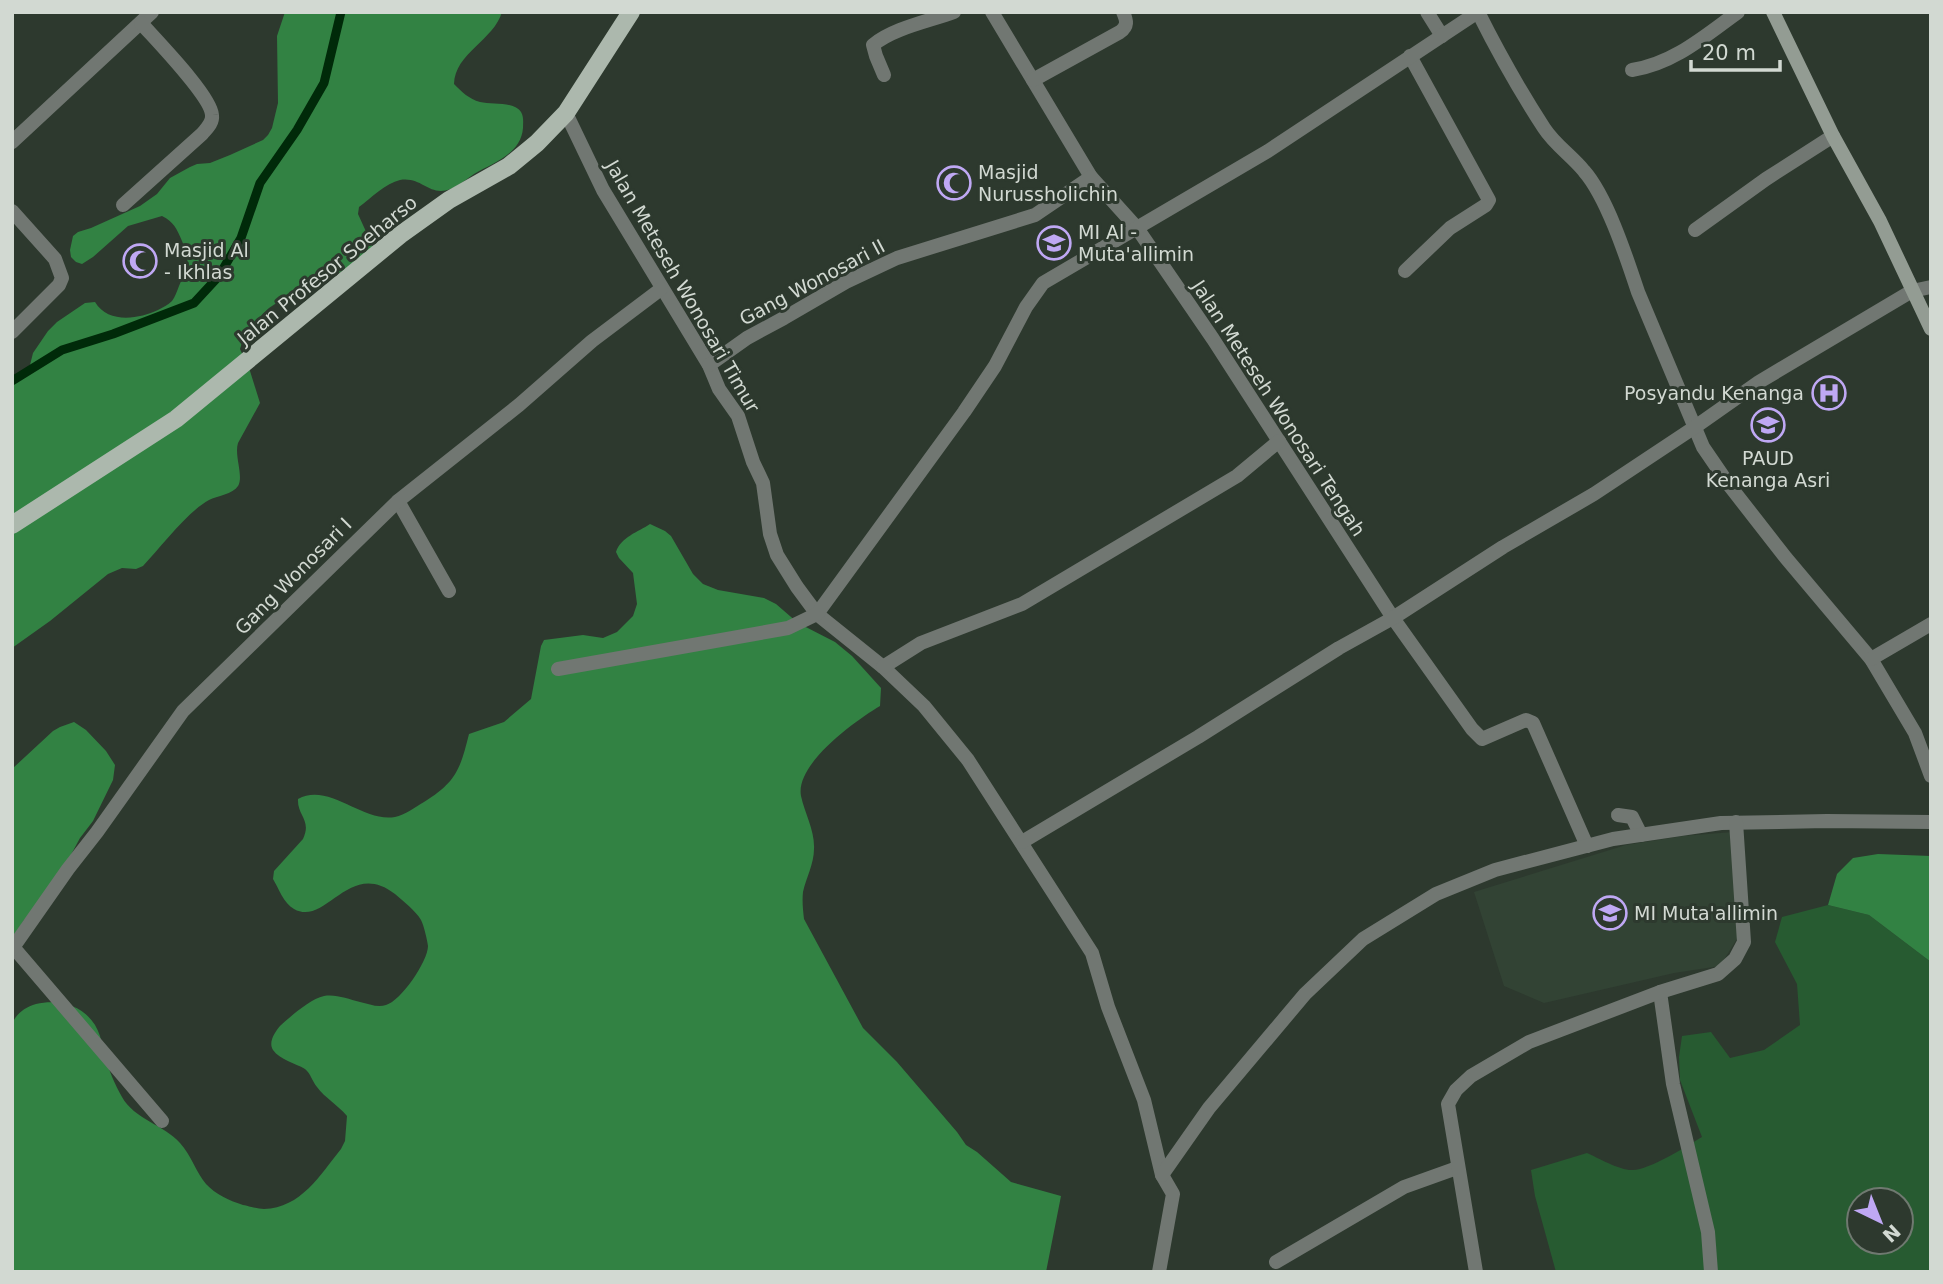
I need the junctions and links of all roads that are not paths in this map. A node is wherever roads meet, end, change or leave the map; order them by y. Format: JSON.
{"nodes":[{"id":1,"x":152,"y":12,"type":"edge"},
{"id":2,"x":631,"y":12,"type":"edge"},
{"id":3,"x":954,"y":12,"type":"edge"},
{"id":4,"x":992,"y":12,"type":"edge"},
{"id":5,"x":1123,"y":12,"type":"edge"},
{"id":6,"x":1427,"y":12,"type":"edge"},
{"id":7,"x":1478,"y":12,"type":"edge"},
{"id":8,"x":1738,"y":12,"type":"edge"},
{"id":9,"x":1773,"y":12,"type":"edge"},
{"id":10,"x":141,"y":23,"type":"junction"},
{"id":11,"x":1442,"y":36,"type":"junction"},
{"id":12,"x":1410,"y":56,"type":"junction"},
{"id":13,"x":1632,"y":70,"type":"dead end"},
{"id":14,"x":884,"y":75,"type":"dead end"},
{"id":15,"x":1033,"y":80,"type":"junction"},
{"id":16,"x":566,"y":113,"type":"junction"},
{"id":17,"x":1833,"y":136,"type":"junction"},
{"id":18,"x":12,"y":142,"type":"edge"},
{"id":19,"x":1091,"y":177,"type":"junction"},
{"id":20,"x":123,"y":205,"type":"dead end"},
{"id":21,"x":12,"y":211,"type":"edge"},
{"id":22,"x":1137,"y":228,"type":"junction"},
{"id":23,"x":1695,"y":230,"type":"dead end"},
{"id":24,"x":1405,"y":271,"type":"dead end"},
{"id":25,"x":1931,"y":287,"type":"edge"},
{"id":26,"x":661,"y":289,"type":"junction"},
{"id":27,"x":1912,"y":291,"type":"junction"},
{"id":28,"x":1931,"y":330,"type":"edge"},
{"id":29,"x":12,"y":332,"type":"edge"},
{"id":30,"x":709,"y":365,"type":"junction"},
{"id":31,"x":1695,"y":427,"type":"junction"},
{"id":32,"x":1279,"y":441,"type":"junction"},
{"id":33,"x":398,"y":501,"type":"junction"},
{"id":34,"x":12,"y":525,"type":"edge"},
{"id":35,"x":449,"y":591,"type":"dead end"},
{"id":36,"x":817,"y":614,"type":"junction"},
{"id":37,"x":1393,"y":618,"type":"junction"},
{"id":38,"x":1931,"y":624,"type":"edge"},
{"id":39,"x":1871,"y":659,"type":"junction"},
{"id":40,"x":883,"y":667,"type":"junction"},
{"id":41,"x":558,"y":669,"type":"dead end"},
{"id":42,"x":1931,"y":776,"type":"edge"},
{"id":43,"x":1619,"y":815,"type":"dead end"},
{"id":44,"x":1736,"y":822,"type":"junction"},
{"id":45,"x":1931,"y":822,"type":"edge"},
{"id":46,"x":1641,"y":835,"type":"junction"},
{"id":47,"x":1022,"y":842,"type":"junction"},
{"id":48,"x":1587,"y":846,"type":"junction"},
{"id":49,"x":13,"y":948,"type":"edge"},
{"id":50,"x":1660,"y":992,"type":"junction"},
{"id":51,"x":162,"y":1121,"type":"dead end"},
{"id":52,"x":1457,"y":1168,"type":"junction"},
{"id":53,"x":1162,"y":1175,"type":"junction"},
{"id":54,"x":1276,"y":1262,"type":"dead end"},
{"id":55,"x":1159,"y":1272,"type":"edge"},
{"id":56,"x":1476,"y":1272,"type":"edge"},
{"id":57,"x":1711,"y":1272,"type":"edge"}],
"edges":[{"from":1,"to":10,"type":"street"},
{"from":2,"to":16,"type":"main road","name":"Jalan Profesor Soeharso"},
{"from":3,"to":14,"type":"street"},
{"from":4,"to":15,"type":"street","name":"Jalan Meteseh Wonosari Tengah"},
{"from":5,"to":15,"type":"street"},
{"from":6,"to":11,"type":"street"},
{"from":7,"to":11,"type":"street"},
{"from":7,"to":31,"type":"street"},
{"from":8,"to":13,"type":"street"},
{"from":9,"to":17,"type":"main road"},
{"from":10,"to":18,"type":"street"},
{"from":10,"to":20,"type":"street"},
{"from":11,"to":12,"type":"street"},
{"from":12,"to":22,"type":"street"},
{"from":12,"to":24,"type":"street"},
{"from":15,"to":19,"type":"street","name":"Jalan Meteseh Wonosari Tengah"},
{"from":16,"to":26,"type":"street","name":"Jalan Meteseh Wonosari Timur"},
{"from":16,"to":34,"type":"main road","name":"Jalan Profesor Soeharso"},
{"from":17,"to":23,"type":"street"},
{"from":17,"to":27,"type":"main road"},
{"from":19,"to":22,"type":"street","name":"Jalan Meteseh Wonosari Tengah"},
{"from":19,"to":30,"type":"street","name":"Gang Wonosari II"},
{"from":21,"to":29,"type":"street"},
{"from":22,"to":32,"type":"street","name":"Jalan Meteseh Wonosari Tengah"},
{"from":22,"to":36,"type":"street"},
{"from":25,"to":27,"type":"street"},
{"from":26,"to":30,"type":"street","name":"Jalan Meteseh Wonosari Timur"},
{"from":26,"to":33,"type":"street","name":"Gang Wonosari I"},
{"from":27,"to":28,"type":"main road"},
{"from":27,"to":31,"type":"street"},
{"from":30,"to":36,"type":"street","name":"Jalan Meteseh Wonosari Timur"},
{"from":31,"to":37,"type":"street"},
{"from":31,"to":39,"type":"street"},
{"from":32,"to":37,"type":"street","name":"Jalan Meteseh Wonosari Tengah"},
{"from":32,"to":40,"type":"street"},
{"from":33,"to":35,"type":"street"},
{"from":33,"to":49,"type":"street","name":"Gang Wonosari I"},
{"from":36,"to":40,"type":"street","name":"Jalan Meteseh Wonosari Timur"},
{"from":36,"to":41,"type":"street"},
{"from":37,"to":47,"type":"street"},
{"from":37,"to":48,"type":"street","name":"Jalan Meteseh Wonosari Tengah"},
{"from":38,"to":39,"type":"street"},
{"from":39,"to":42,"type":"street"},
{"from":40,"to":47,"type":"street","name":"Jalan Meteseh Wonosari Timur"},
{"from":43,"to":46,"type":"street"},
{"from":44,"to":45,"type":"street"},
{"from":44,"to":46,"type":"street"},
{"from":44,"to":50,"type":"street"},
{"from":46,"to":48,"type":"street"},
{"from":47,"to":53,"type":"street","name":"Jalan Meteseh Wonosari Timur"},
{"from":48,"to":53,"type":"street"},
{"from":49,"to":51,"type":"street"},
{"from":50,"to":52,"type":"street"},
{"from":50,"to":57,"type":"street"},
{"from":52,"to":54,"type":"street"},
{"from":52,"to":56,"type":"street"},
{"from":53,"to":55,"type":"street","name":"Jalan Meteseh Wonosari Timur"}]}
